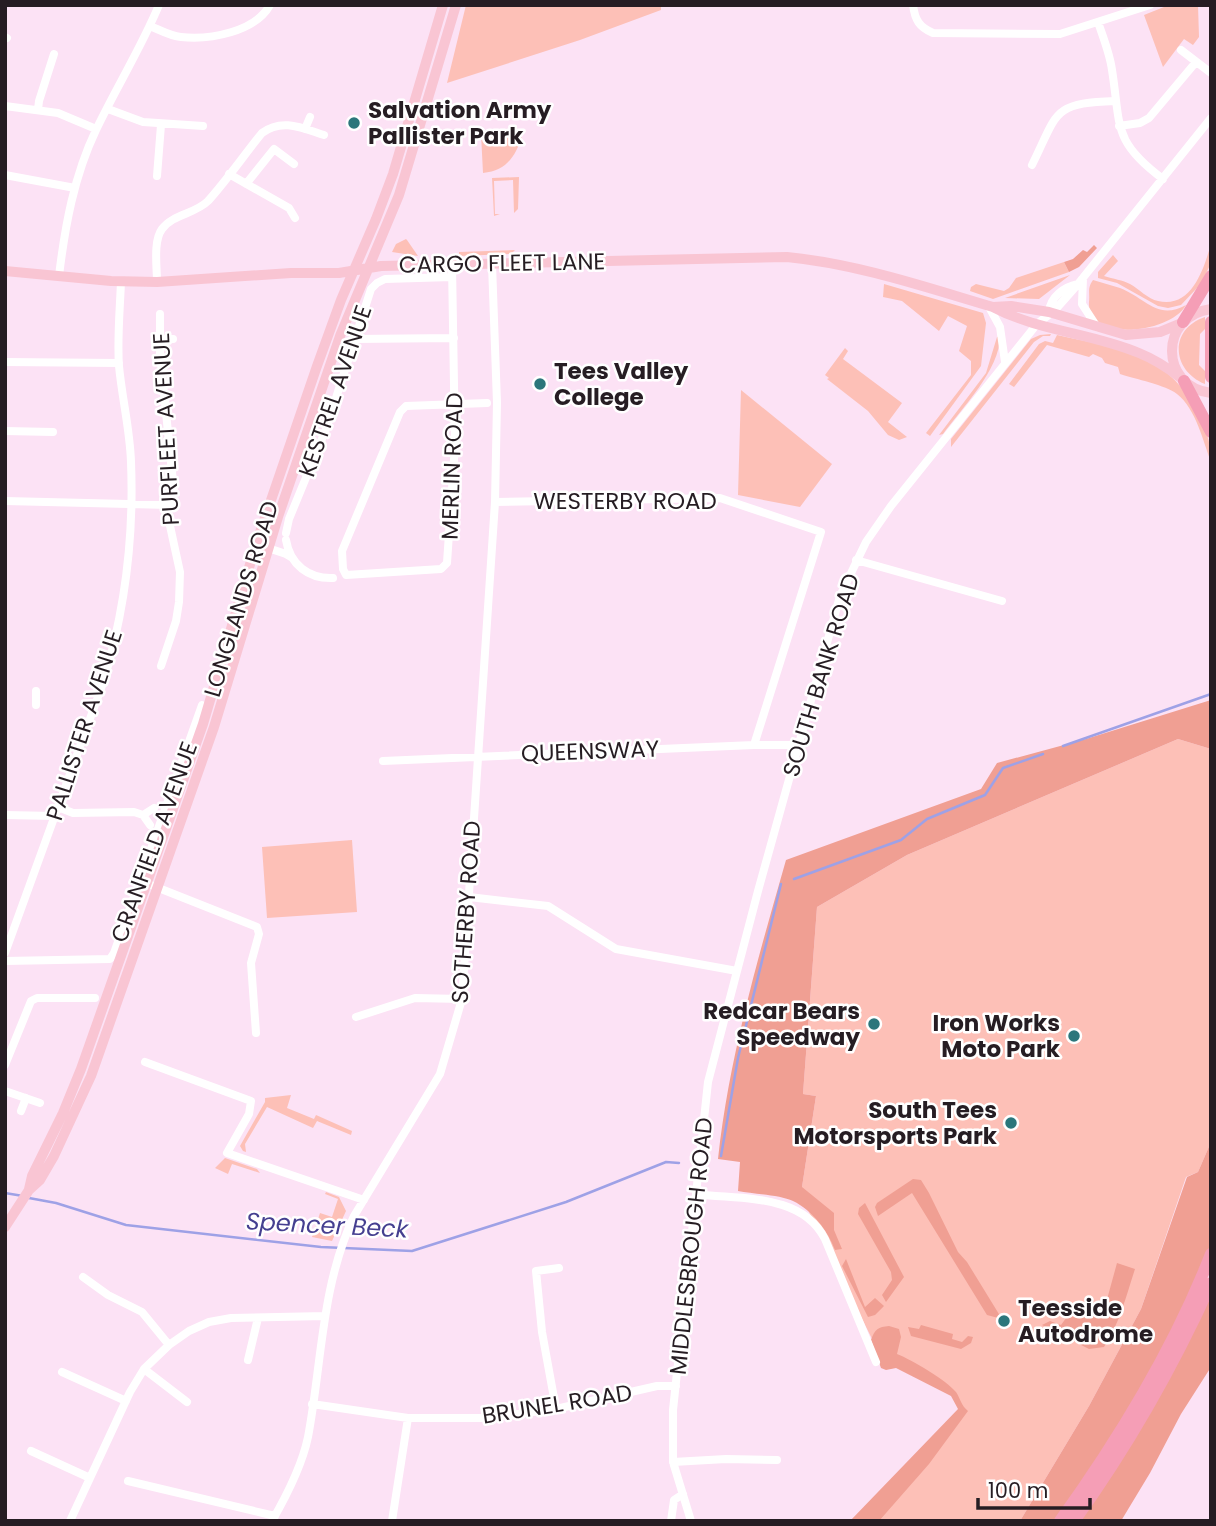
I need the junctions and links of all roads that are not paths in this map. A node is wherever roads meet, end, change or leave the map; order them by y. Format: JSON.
{"nodes":[{"id":1,"x":270,"y":5,"type":"edge"},
{"id":2,"x":443,"y":5,"type":"edge"},
{"id":3,"x":456,"y":5,"type":"edge"},
{"id":4,"x":913,"y":5,"type":"edge"},
{"id":5,"x":1150,"y":5,"type":"edge"},
{"id":6,"x":157,"y":6,"type":"edge"},
{"id":7,"x":1098,"y":22,"type":"junction"},
{"id":8,"x":150,"y":26,"type":"junction"},
{"id":9,"x":1181,"y":50,"type":"dead end"},
{"id":10,"x":54,"y":54,"type":"dead end"},
{"id":11,"x":1196,"y":62,"type":"junction"},
{"id":12,"x":1211,"y":73,"type":"edge"},
{"id":13,"x":1115,"y":101,"type":"junction"},
{"id":14,"x":5,"y":106,"type":"edge"},
{"id":15,"x":107,"y":109,"type":"junction"},
{"id":16,"x":38,"y":110,"type":"junction"},
{"id":17,"x":310,"y":117,"type":"dead end"},
{"id":18,"x":1211,"y":118,"type":"edge"},
{"id":19,"x":161,"y":125,"type":"junction"},
{"id":20,"x":202,"y":126,"type":"dead end"},
{"id":21,"x":1119,"y":126,"type":"junction"},
{"id":22,"x":96,"y":129,"type":"junction"},
{"id":23,"x":306,"y":129,"type":"junction"},
{"id":24,"x":324,"y":135,"type":"dead end"},
{"id":25,"x":294,"y":164,"type":"dead end"},
{"id":26,"x":1032,"y":165,"type":"dead end"},
{"id":27,"x":170,"y":167,"type":"dead end"},
{"id":28,"x":229,"y":174,"type":"junction"},
{"id":29,"x":5,"y":175,"type":"edge"},
{"id":30,"x":1163,"y":179,"type":"junction"},
{"id":31,"x":246,"y":184,"type":"junction"},
{"id":32,"x":75,"y":188,"type":"junction"},
{"id":33,"x":295,"y":218,"type":"dead end"},
{"id":34,"x":492,"y":264,"type":"junction"},
{"id":35,"x":452,"y":265,"type":"junction"},
{"id":36,"x":369,"y":268,"type":"junction"},
{"id":37,"x":5,"y":271,"type":"edge"},
{"id":38,"x":354,"y":271,"type":"junction"},
{"id":39,"x":1083,"y":275,"type":"junction"},
{"id":40,"x":60,"y":276,"type":"junction"},
{"id":41,"x":1211,"y":276,"type":"edge"},
{"id":42,"x":452,"y":277,"type":"junction"},
{"id":43,"x":121,"y":281,"type":"junction"},
{"id":44,"x":157,"y":282,"type":"junction"},
{"id":45,"x":990,"y":306,"type":"junction"},
{"id":46,"x":1211,"y":309,"type":"edge"},
{"id":47,"x":1049,"y":312,"type":"junction"},
{"id":48,"x":160,"y":314,"type":"dead end"},
{"id":49,"x":1211,"y":322,"type":"edge"},
{"id":50,"x":1182,"y":323,"type":"junction"},
{"id":51,"x":1037,"y":324,"type":"junction"},
{"id":52,"x":1097,"y":327,"type":"junction"},
{"id":53,"x":454,"y":338,"type":"junction"},
{"id":54,"x":160,"y":339,"type":"junction"},
{"id":55,"x":173,"y":339,"type":"dead end"},
{"id":56,"x":354,"y":339,"type":"junction"},
{"id":57,"x":5,"y":362,"type":"edge"},
{"id":58,"x":1005,"y":362,"type":"junction"},
{"id":59,"x":119,"y":363,"type":"junction"},
{"id":60,"x":1211,"y":377,"type":"edge"},
{"id":61,"x":1183,"y":379,"type":"junction"},
{"id":62,"x":1211,"y":393,"type":"edge"},
{"id":63,"x":488,"y":403,"type":"dead end"},
{"id":64,"x":456,"y":404,"type":"junction"},
{"id":65,"x":5,"y":431,"type":"edge"},
{"id":66,"x":53,"y":432,"type":"dead end"},
{"id":67,"x":1211,"y":432,"type":"edge"},
{"id":68,"x":5,"y":502,"type":"edge"},
{"id":69,"x":495,"y":502,"type":"junction"},
{"id":70,"x":132,"y":504,"type":"junction"},
{"id":71,"x":170,"y":505,"type":"junction"},
{"id":72,"x":256,"y":544,"type":"junction"},
{"id":73,"x":273,"y":549,"type":"junction"},
{"id":74,"x":291,"y":558,"type":"junction"},
{"id":75,"x":856,"y":560,"type":"junction"},
{"id":76,"x":333,"y":578,"type":"dead end"},
{"id":77,"x":1002,"y":601,"type":"dead end"},
{"id":78,"x":161,"y":666,"type":"dead end"},
{"id":79,"x":36,"y":691,"type":"dead end"},
{"id":80,"x":36,"y":705,"type":"dead end"},
{"id":81,"x":202,"y":705,"type":"dead end"},
{"id":82,"x":754,"y":745,"type":"junction"},
{"id":83,"x":798,"y":745,"type":"junction"},
{"id":84,"x":477,"y":756,"type":"junction"},
{"id":85,"x":383,"y":761,"type":"dead end"},
{"id":86,"x":153,"y":808,"type":"dead end"},
{"id":87,"x":57,"y":812,"type":"junction"},
{"id":88,"x":5,"y":815,"type":"edge"},
{"id":89,"x":143,"y":815,"type":"junction"},
{"id":90,"x":150,"y":825,"type":"dead end"},
{"id":91,"x":146,"y":883,"type":"junction"},
{"id":92,"x":157,"y":887,"type":"junction"},
{"id":93,"x":469,"y":897,"type":"junction"},
{"id":94,"x":5,"y":953,"type":"edge"},
{"id":95,"x":5,"y":961,"type":"edge"},
{"id":96,"x":737,"y":971,"type":"junction"},
{"id":97,"x":80,"y":997,"type":"junction"},
{"id":98,"x":95,"y":998,"type":"dead end"},
{"id":99,"x":462,"y":999,"type":"junction"},
{"id":100,"x":80,"y":1009,"type":"dead end"},
{"id":101,"x":356,"y":1017,"type":"dead end"},
{"id":102,"x":256,"y":1032,"type":"dead end"},
{"id":103,"x":7,"y":1052,"type":"edge"},
{"id":104,"x":145,"y":1062,"type":"dead end"},
{"id":105,"x":5,"y":1065,"type":"edge"},
{"id":106,"x":5,"y":1091,"type":"edge"},
{"id":107,"x":26,"y":1098,"type":"junction"},
{"id":108,"x":40,"y":1103,"type":"dead end"},
{"id":109,"x":21,"y":1111,"type":"dead end"},
{"id":110,"x":28,"y":1191,"type":"junction"},
{"id":111,"x":696,"y":1194,"type":"junction"},
{"id":112,"x":364,"y":1200,"type":"junction"},
{"id":113,"x":5,"y":1227,"type":"edge"},
{"id":114,"x":1211,"y":1255,"type":"edge"},
{"id":115,"x":559,"y":1268,"type":"dead end"},
{"id":116,"x":83,"y":1277,"type":"dead end"},
{"id":117,"x":1211,"y":1283,"type":"edge"},
{"id":118,"x":324,"y":1316,"type":"junction"},
{"id":119,"x":258,"y":1318,"type":"junction"},
{"id":120,"x":169,"y":1345,"type":"junction"},
{"id":121,"x":248,"y":1360,"type":"dead end"},
{"id":122,"x":876,"y":1362,"type":"dead end"},
{"id":123,"x":144,"y":1369,"type":"junction"},
{"id":124,"x":62,"y":1372,"type":"dead end"},
{"id":125,"x":676,"y":1386,"type":"junction"},
{"id":126,"x":126,"y":1401,"type":"junction"},
{"id":127,"x":187,"y":1402,"type":"dead end"},
{"id":128,"x":312,"y":1404,"type":"junction"},
{"id":129,"x":556,"y":1409,"type":"junction"},
{"id":130,"x":408,"y":1418,"type":"junction"},
{"id":131,"x":31,"y":1451,"type":"dead end"},
{"id":132,"x":777,"y":1460,"type":"dead end"},
{"id":133,"x":673,"y":1462,"type":"junction"},
{"id":134,"x":90,"y":1478,"type":"junction"},
{"id":135,"x":128,"y":1480,"type":"dead end"},
{"id":136,"x":682,"y":1494,"type":"junction"},
{"id":137,"x":273,"y":1519,"type":"edge"},
{"id":138,"x":70,"y":1521,"type":"edge"},
{"id":139,"x":392,"y":1521,"type":"edge"},
{"id":140,"x":671,"y":1521,"type":"edge"},
{"id":141,"x":691,"y":1521,"type":"edge"},
{"id":142,"x":1060,"y":1521,"type":"edge"},
{"id":143,"x":1074,"y":1521,"type":"edge"}],
"edges":[{"from":1,"to":8,"type":"street"},
{"from":2,"to":38,"type":"main road","name":"LONGLANDS ROAD"},
{"from":3,"to":36,"type":"main road","name":"LONGLANDS ROAD"},
{"from":4,"to":7,"type":"street"},
{"from":5,"to":7,"type":"street"},
{"from":6,"to":8,"type":"street"},
{"from":7,"to":13,"type":"street"},
{"from":8,"to":15,"type":"street"},
{"from":9,"to":11,"type":"street"},
{"from":10,"to":16,"type":"street"},
{"from":11,"to":12,"type":"street"},
{"from":11,"to":21,"type":"street"},
{"from":13,"to":21,"type":"street"},
{"from":13,"to":26,"type":"street"},
{"from":14,"to":16,"type":"street"},
{"from":15,"to":19,"type":"street"},
{"from":15,"to":22,"type":"street"},
{"from":16,"to":22,"type":"street"},
{"from":17,"to":23,"type":"street"},
{"from":18,"to":30,"type":"street","name":"SOUTH BANK ROAD"},
{"from":19,"to":20,"type":"street"},
{"from":19,"to":27,"type":"street"},
{"from":21,"to":30,"type":"street"},
{"from":22,"to":32,"type":"street"},
{"from":23,"to":24,"type":"street"},
{"from":23,"to":28,"type":"street"},
{"from":25,"to":31,"type":"street"},
{"from":28,"to":31,"type":"street"},
{"from":28,"to":44,"type":"street"},
{"from":29,"to":32,"type":"street"},
{"from":30,"to":39,"type":"street","name":"SOUTH BANK ROAD"},
{"from":31,"to":33,"type":"street"},
{"from":32,"to":40,"type":"street"},
{"from":34,"to":35,"type":"main road","name":"CARGO FLEET LANE"},
{"from":34,"to":45,"type":"main road","name":"CARGO FLEET LANE"},
{"from":34,"to":69,"type":"street","name":"SOTHERBY ROAD"},
{"from":35,"to":36,"type":"main road","name":"CARGO FLEET LANE"},
{"from":35,"to":42,"type":"street","name":"MERLIN ROAD"},
{"from":36,"to":38,"type":"main road","name":"CARGO FLEET LANE"},
{"from":36,"to":73,"type":"main road","name":"LONGLANDS ROAD"},
{"from":37,"to":40,"type":"main road","name":"CARGO FLEET LANE"},
{"from":38,"to":44,"type":"main road","name":"CARGO FLEET LANE"},
{"from":38,"to":72,"type":"main road","name":"LONGLANDS ROAD"},
{"from":39,"to":47,"type":"street","name":"SOUTH BANK ROAD"},
{"from":39,"to":52,"type":"street"},
{"from":40,"to":43,"type":"main road","name":"CARGO FLEET LANE"},
{"from":41,"to":50,"type":"highway"},
{"from":42,"to":53,"type":"street","name":"MERLIN ROAD"},
{"from":42,"to":56,"type":"street","name":"KESTREL AVENUE"},
{"from":43,"to":44,"type":"main road","name":"CARGO FLEET LANE"},
{"from":43,"to":59,"type":"street","name":"PALLISTER AVENUE"},
{"from":45,"to":47,"type":"main road","name":"CARGO FLEET LANE"},
{"from":45,"to":51,"type":"main road","name":"CARGO FLEET LANE"},
{"from":45,"to":58,"type":"street"},
{"from":46,"to":50,"type":"main road","name":"CARGO FLEET LANE"},
{"from":47,"to":51,"type":"street","name":"SOUTH BANK ROAD"},
{"from":47,"to":52,"type":"main road","name":"CARGO FLEET LANE"},
{"from":48,"to":54,"type":"street","name":"PURFLEET AVENUE"},
{"from":49,"to":60,"type":"highway"},
{"from":50,"to":52,"type":"main road","name":"CARGO FLEET LANE"},
{"from":50,"to":61,"type":"main road"},
{"from":51,"to":58,"type":"street","name":"SOUTH BANK ROAD"},
{"from":51,"to":61,"type":"main road","name":"CARGO FLEET LANE"},
{"from":53,"to":56,"type":"street"},
{"from":53,"to":64,"type":"street","name":"MERLIN ROAD"},
{"from":54,"to":55,"type":"street"},
{"from":54,"to":71,"type":"street","name":"PURFLEET AVENUE"},
{"from":56,"to":74,"type":"street","name":"KESTREL AVENUE"},
{"from":57,"to":59,"type":"street"},
{"from":58,"to":75,"type":"street","name":"SOUTH BANK ROAD"},
{"from":59,"to":70,"type":"street","name":"PALLISTER AVENUE"},
{"from":61,"to":62,"type":"main road","name":"CARGO FLEET LANE"},
{"from":61,"to":67,"type":"highway"},
{"from":63,"to":64,"type":"street"},
{"from":64,"to":64,"type":"street","name":"MERLIN ROAD"},
{"from":65,"to":66,"type":"street"},
{"from":68,"to":70,"type":"street"},
{"from":69,"to":82,"type":"street","name":"WESTERBY ROAD"},
{"from":69,"to":84,"type":"street","name":"SOTHERBY ROAD"},
{"from":70,"to":71,"type":"street"},
{"from":70,"to":87,"type":"street","name":"PALLISTER AVENUE"},
{"from":71,"to":78,"type":"street","name":"PURFLEET AVENUE"},
{"from":72,"to":73,"type":"street"},
{"from":72,"to":91,"type":"main road","name":"LONGLANDS ROAD"},
{"from":73,"to":74,"type":"street"},
{"from":73,"to":92,"type":"main road","name":"LONGLANDS ROAD"},
{"from":74,"to":76,"type":"street"},
{"from":75,"to":77,"type":"street"},
{"from":75,"to":83,"type":"street","name":"SOUTH BANK ROAD"},
{"from":79,"to":80,"type":"street"},
{"from":81,"to":95,"type":"street","name":"CRANFIELD AVENUE"},
{"from":82,"to":83,"type":"street","name":"QUEENSWAY"},
{"from":82,"to":84,"type":"street","name":"QUEENSWAY"},
{"from":83,"to":96,"type":"street","name":"SOUTH BANK ROAD"},
{"from":84,"to":85,"type":"street","name":"QUEENSWAY"},
{"from":84,"to":93,"type":"street","name":"SOTHERBY ROAD"},
{"from":86,"to":89,"type":"street"},
{"from":87,"to":88,"type":"street"},
{"from":87,"to":89,"type":"street"},
{"from":87,"to":94,"type":"street","name":"PALLISTER AVENUE"},
{"from":89,"to":90,"type":"street"},
{"from":91,"to":92,"type":"street"},
{"from":91,"to":110,"type":"main road","name":"LONGLANDS ROAD"},
{"from":92,"to":102,"type":"street"},
{"from":92,"to":110,"type":"main road","name":"LONGLANDS ROAD"},
{"from":93,"to":96,"type":"street"},
{"from":93,"to":99,"type":"street","name":"SOTHERBY ROAD"},
{"from":96,"to":111,"type":"street","name":"MIDDLESBROUGH ROAD"},
{"from":97,"to":98,"type":"street"},
{"from":97,"to":100,"type":"street"},
{"from":97,"to":103,"type":"street"},
{"from":99,"to":101,"type":"street"},
{"from":99,"to":112,"type":"street","name":"SOTHERBY ROAD"},
{"from":103,"to":105,"type":"street"},
{"from":104,"to":112,"type":"street"},
{"from":106,"to":107,"type":"street"},
{"from":107,"to":108,"type":"street"},
{"from":107,"to":109,"type":"street"},
{"from":110,"to":113,"type":"main road"},
{"from":111,"to":122,"type":"street"},
{"from":111,"to":125,"type":"street","name":"MIDDLESBROUGH ROAD"},
{"from":112,"to":118,"type":"street","name":"SOTHERBY ROAD"},
{"from":114,"to":142,"type":"highway"},
{"from":115,"to":129,"type":"street"},
{"from":116,"to":120,"type":"street"},
{"from":117,"to":143,"type":"highway"},
{"from":118,"to":119,"type":"street"},
{"from":118,"to":128,"type":"street","name":"SOTHERBY ROAD"},
{"from":119,"to":120,"type":"street"},
{"from":119,"to":121,"type":"street"},
{"from":120,"to":123,"type":"street"},
{"from":123,"to":126,"type":"street"},
{"from":123,"to":127,"type":"street"},
{"from":124,"to":126,"type":"street"},
{"from":125,"to":129,"type":"street","name":"BRUNEL ROAD"},
{"from":125,"to":133,"type":"street","name":"MIDDLESBROUGH ROAD"},
{"from":126,"to":134,"type":"street"},
{"from":128,"to":130,"type":"street","name":"BRUNEL ROAD"},
{"from":128,"to":137,"type":"street","name":"SOTHERBY ROAD"},
{"from":129,"to":130,"type":"street","name":"BRUNEL ROAD"},
{"from":130,"to":139,"type":"street"},
{"from":131,"to":134,"type":"street"},
{"from":132,"to":133,"type":"street"},
{"from":133,"to":136,"type":"street","name":"MIDDLESBROUGH ROAD"},
{"from":134,"to":138,"type":"street"},
{"from":135,"to":137,"type":"street"},
{"from":136,"to":140,"type":"street"},
{"from":136,"to":141,"type":"street","name":"MIDDLESBROUGH ROAD"}]}
